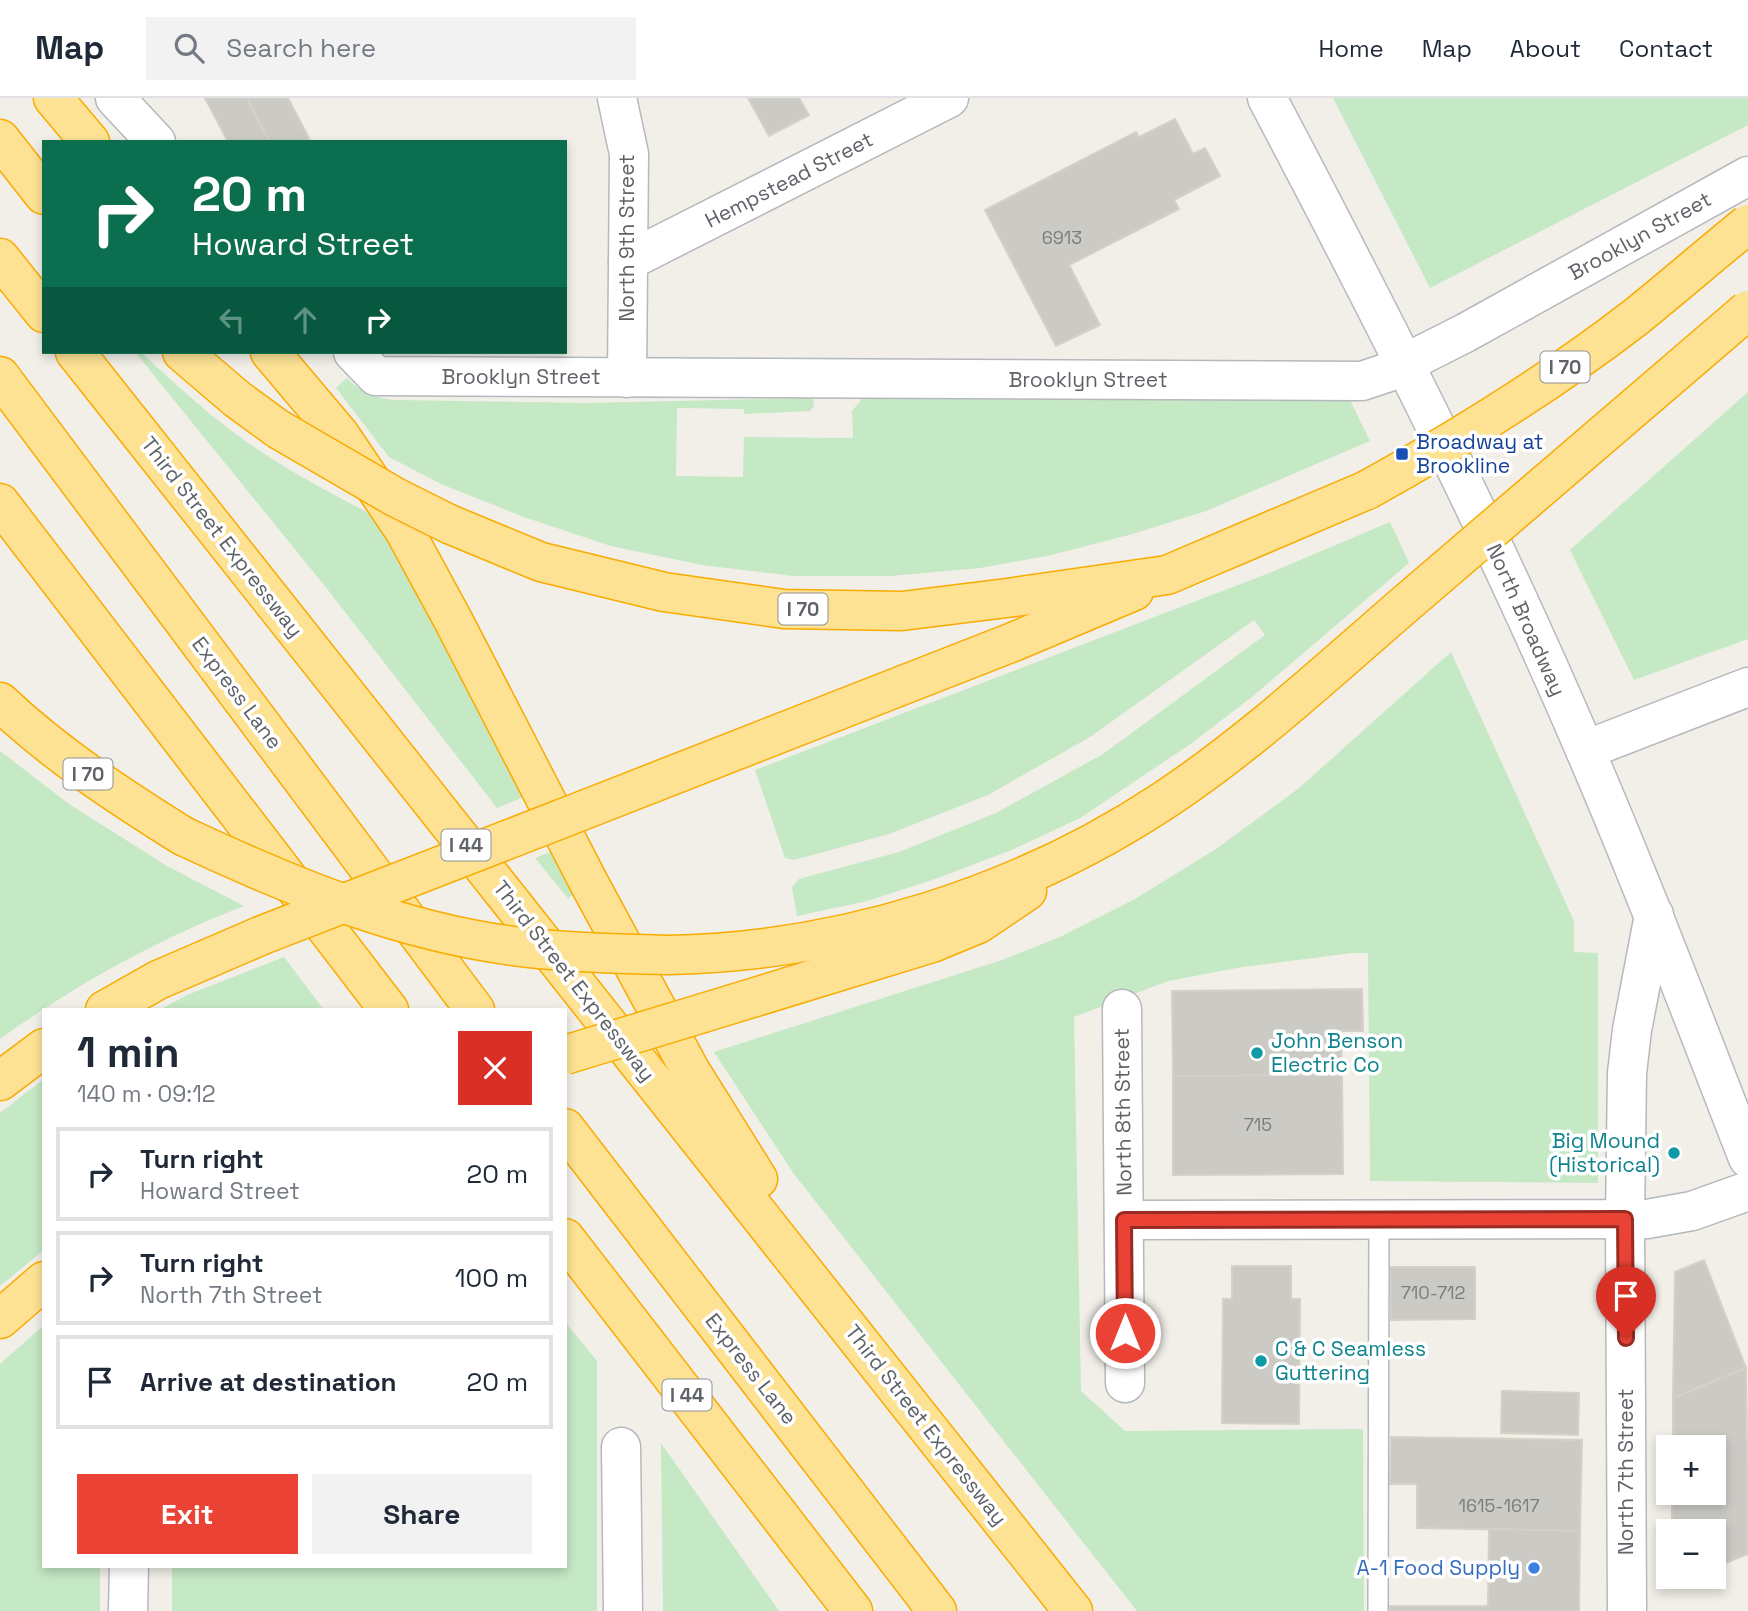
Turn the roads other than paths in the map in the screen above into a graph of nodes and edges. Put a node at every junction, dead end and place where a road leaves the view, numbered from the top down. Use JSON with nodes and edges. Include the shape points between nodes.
{"nodes":[{"id":1,"x":53,"y":98,"type":"edge"},
{"id":2,"x":115,"y":98,"type":"edge"},
{"id":3,"x":617,"y":98,"type":"edge"},
{"id":4,"x":950,"y":98,"type":"edge"},
{"id":5,"x":1267,"y":98,"type":"edge"},
{"id":6,"x":0,"y":139,"type":"edge"},
{"id":7,"x":88,"y":140,"type":"edge"},
{"id":8,"x":154,"y":140,"type":"edge"},
{"id":9,"x":1748,"y":176,"type":"edge"},
{"id":10,"x":42,"y":192,"type":"edge"},
{"id":11,"x":1748,"y":224,"type":"edge"},
{"id":12,"x":0,"y":258,"type":"edge"},
{"id":13,"x":628,"y":261,"type":"junction"},
{"id":14,"x":42,"y":310,"type":"edge"},
{"id":15,"x":1748,"y":310,"type":"edge"},
{"id":16,"x":77,"y":354,"type":"edge"},
{"id":17,"x":184,"y":354,"type":"edge"},
{"id":18,"x":272,"y":354,"type":"edge"},
{"id":19,"x":1406,"y":363,"type":"junction"},
{"id":20,"x":364,"y":364,"type":"edge"},
{"id":21,"x":0,"y":376,"type":"edge"},
{"id":22,"x":627,"y":378,"type":"junction"},
{"id":23,"x":0,"y":503,"type":"edge"},
{"id":24,"x":1167,"y":575,"type":"junction"},
{"id":25,"x":1748,"y":687,"type":"edge"},
{"id":26,"x":0,"y":702,"type":"edge"},
{"id":27,"x":1585,"y":750,"type":"junction"},
{"id":28,"x":1062,"y":858,"type":"junction"},
{"id":29,"x":1654,"y":915,"type":"junction"},
{"id":30,"x":109,"y":1008,"type":"edge"},
{"id":31,"x":387,"y":1008,"type":"edge"},
{"id":32,"x":474,"y":1008,"type":"edge"},
{"id":33,"x":1122,"y":1009,"type":"dead end"},
{"id":34,"x":42,"y":1050,"type":"edge"},
{"id":35,"x":567,"y":1054,"type":"edge"},
{"id":36,"x":0,"y":1081,"type":"edge"},
{"id":37,"x":567,"y":1131,"type":"edge"},
{"id":38,"x":1748,"y":1158,"type":"edge"},
{"id":39,"x":1748,"y":1191,"type":"edge"},
{"id":40,"x":1625,"y":1219,"type":"junction"},
{"id":41,"x":1124,"y":1220,"type":"junction"},
{"id":42,"x":1379,"y":1221,"type":"junction"},
{"id":43,"x":567,"y":1241,"type":"edge"},
{"id":44,"x":42,"y":1283,"type":"edge"},
{"id":45,"x":0,"y":1319,"type":"edge"},
{"id":46,"x":858,"y":1338,"type":"junction"},
{"id":47,"x":1125,"y":1382,"type":"dead end"},
{"id":48,"x":621,"y":1447,"type":"dead end"},
{"id":49,"x":808,"y":1553,"type":"junction"},
{"id":50,"x":129,"y":1568,"type":"edge"},
{"id":51,"x":128,"y":1611,"type":"edge"},
{"id":52,"x":623,"y":1611,"type":"edge"},
{"id":53,"x":829,"y":1611,"type":"edge"},
{"id":54,"x":853,"y":1611,"type":"edge"},
{"id":55,"x":937,"y":1611,"type":"edge"},
{"id":56,"x":1073,"y":1611,"type":"edge"},
{"id":57,"x":1378,"y":1611,"type":"edge"},
{"id":58,"x":1627,"y":1611,"type":"edge"}],
"edges":[{"from":1,"to":7,"type":"highway"},
{"from":2,"to":8,"type":"street"},
{"from":3,"to":13,"type":"street","name":"North 9th Street","via":[[629,154]]},
{"from":4,"to":13,"type":"street","name":"Hempstead Street"},
{"from":5,"to":19,"type":"street","name":"North Broadway"},
{"from":6,"to":10,"type":"highway"},
{"from":9,"to":19,"type":"street","name":"Brooklyn Street"},
{"from":11,"to":24,"type":"highway","number":"I 70","bridge":true,"via":[[1636,317],[1438,451],[1367,490]]},
{"from":12,"to":14,"type":"highway"},
{"from":13,"to":22,"type":"street","name":"North 9th Street"},
{"from":15,"to":28,"type":"highway","number":"I 70","bridge":true,"via":[[1212,767],[1147,811]]},
{"from":16,"to":46,"type":"highway","name":"Third Street Expressway","number":"I 44"},
{"from":17,"to":24,"type":"highway","number":"I 70","bridge":true,"via":[[278,429],[449,524],[541,562],[664,592],[784,609],[902,611]]},
{"from":18,"to":46,"type":"highway","via":[[340,435],[404,530],[690,1070]]},
{"from":19,"to":22,"type":"street","name":"Brooklyn Street","via":[[1362,381]]},
{"from":19,"to":27,"type":"street","name":"North Broadway"},
{"from":20,"to":22,"type":"street","name":"Brooklyn Street"},
{"from":21,"to":32,"type":"highway","name":"Express Lane"},
{"from":23,"to":31,"type":"highway"},
{"from":24,"to":30,"type":"highway","bridge":true,"via":[[1024,638],[260,936],[158,980]]},
{"from":25,"to":27,"type":"street"},
{"from":26,"to":28,"type":"highway","number":"I 70","bridge":true,"via":[[119,796],[183,836],[260,872],[398,922],[528,948],[668,955],[744,950],[862,930],[946,905]]},
{"from":27,"to":29,"type":"street","name":"North Broadway"},
{"from":28,"to":35,"type":"highway","bridge":true,"via":[[1020,897],[978,924],[932,943]]},
{"from":29,"to":38,"type":"street","name":"North Broadway"},
{"from":29,"to":40,"type":"street","name":"North 7th Street","via":[[1627,1073]]},
{"from":33,"to":41,"type":"street","name":"North 8th Street"},
{"from":34,"to":36,"type":"highway"},
{"from":37,"to":55,"type":"highway","name":"Express Lane"},
{"from":39,"to":40,"type":"street","via":[[1669,1217]]},
{"from":40,"to":42,"type":"street"},
{"from":40,"to":58,"type":"street","name":"North 7th Street"},
{"from":41,"to":42,"type":"street"},
{"from":41,"to":47,"type":"street","name":"North 8th Street"},
{"from":42,"to":57,"type":"lane"},
{"from":43,"to":49,"type":"highway","number":"I 44"},
{"from":44,"to":45,"type":"highway"},
{"from":46,"to":56,"type":"highway","name":"Third Street Expressway","number":"I 44"},
{"from":48,"to":52,"type":"street"},
{"from":49,"to":53,"type":"highway"},
{"from":49,"to":54,"type":"highway","number":"I 44"},
{"from":50,"to":51,"type":"street"}]}
